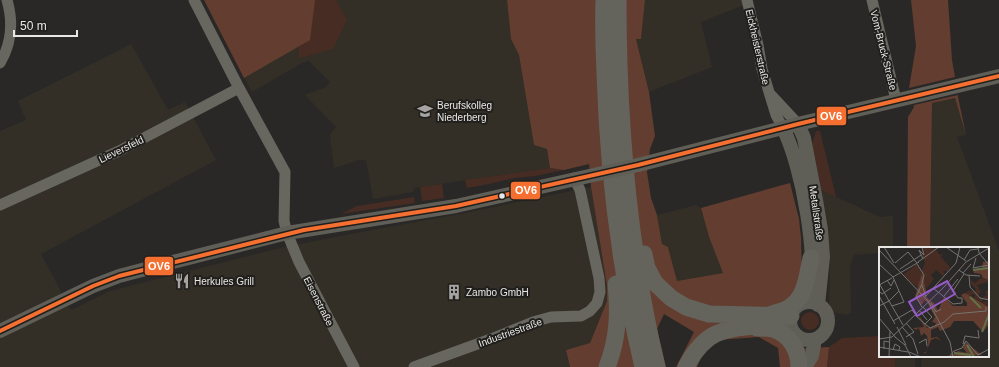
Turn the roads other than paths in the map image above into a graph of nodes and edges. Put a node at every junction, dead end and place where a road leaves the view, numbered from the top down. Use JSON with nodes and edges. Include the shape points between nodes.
{"nodes":[{"id":1,"x":7,"y":0,"type":"edge"},
{"id":2,"x":194,"y":0,"type":"edge"},
{"id":3,"x":604,"y":0,"type":"edge"},
{"id":4,"x":618,"y":0,"type":"edge"},
{"id":5,"x":747,"y":0,"type":"edge"},
{"id":6,"x":872,"y":0,"type":"edge"},
{"id":7,"x":0,"y":63,"type":"edge"},
{"id":8,"x":999,"y":76,"type":"edge"},
{"id":9,"x":239,"y":88,"type":"junction"},
{"id":10,"x":769,"y":94,"type":"junction"},
{"id":11,"x":896,"y":100,"type":"junction"},
{"id":12,"x":798,"y":124,"type":"junction"},
{"id":13,"x":783,"y":128,"type":"junction"},
{"id":14,"x":574,"y":178,"type":"junction"},
{"id":15,"x":0,"y":205,"type":"edge"},
{"id":16,"x":287,"y":233,"type":"junction"},
{"id":17,"x":632,"y":234,"type":"junction"},
{"id":18,"x":621,"y":255,"type":"junction"},
{"id":19,"x":811,"y":258,"type":"junction"},
{"id":20,"x":813,"y":304,"type":"junction"},
{"id":21,"x":764,"y":316,"type":"junction"},
{"id":22,"x":749,"y":327,"type":"junction"},
{"id":23,"x":794,"y":327,"type":"junction"},
{"id":24,"x":1,"y":328,"type":"edge"},
{"id":25,"x":815,"y":339,"type":"junction"},
{"id":26,"x":354,"y":367,"type":"edge"},
{"id":27,"x":414,"y":367,"type":"edge"},
{"id":28,"x":608,"y":367,"type":"edge"},
{"id":29,"x":643,"y":367,"type":"edge"},
{"id":30,"x":657,"y":367,"type":"edge"},
{"id":31,"x":686,"y":367,"type":"edge"},
{"id":32,"x":800,"y":367,"type":"edge"},
{"id":33,"x":805,"y":367,"type":"edge"}],
"edges":[{"from":1,"to":7,"type":"street","via":[[11,29]]},
{"from":2,"to":9,"type":"street","name":"Eisenstraße"},
{"from":3,"to":18,"type":"highway","via":[[606,117]]},
{"from":4,"to":17,"type":"highway","via":[[621,115]]},
{"from":5,"to":10,"type":"street","name":"Eickheisterstraße"},
{"from":6,"to":11,"type":"street","name":"Vom-Bruck-Straße"},
{"from":8,"to":11,"type":"main road"},
{"from":9,"to":15,"type":"street","name":"Lieversfeld","via":[[119,151]]},
{"from":9,"to":16,"type":"street","name":"Eisenstraße","via":[[284,172],[284,221]]},
{"from":10,"to":12,"type":"street","name":"Eickheisterstraße"},
{"from":10,"to":13,"type":"street","name":"Eickheisterstraße"},
{"from":11,"to":12,"type":"main road"},
{"from":12,"to":13,"type":"main road"},
{"from":12,"to":20,"type":"main road","name":"Metallstraße","via":[[804,138],[821,230],[823,257]]},
{"from":13,"to":14,"type":"main road","bridge":true,"via":[[638,165]]},
{"from":13,"to":19,"type":"main road","name":"Metallstraße","via":[[790,142],[805,202]]},
{"from":14,"to":16,"type":"main road","via":[[456,206]]},
{"from":14,"to":27,"type":"street","name":"Industriestraße","via":[[580,190],[599,278],[600,292],[597,303],[581,316],[551,317],[533,322]]},
{"from":16,"to":24,"type":"main road","via":[[119,276]]},
{"from":16,"to":26,"type":"street","name":"Eisenstraße","via":[[299,262]]},
{"from":17,"to":21,"type":"highway","via":[[642,247],[655,283],[678,303],[709,314]]},
{"from":17,"to":30,"type":"highway"},
{"from":18,"to":28,"type":"highway","via":[[615,273],[617,334]]},
{"from":18,"to":29,"type":"highway"},
{"from":19,"to":20,"type":"main road","name":"Metallstraße","via":[[810,294]]},
{"from":19,"to":21,"type":"highway","via":[[803,292],[797,300],[790,307]]},
{"from":20,"to":23,"type":"main road","via":[[797,307]]},
{"from":20,"to":25,"type":"main road","via":[[824,309],[828,316],[826,330],[822,336]]},
{"from":21,"to":23,"type":"highway"},
{"from":22,"to":23,"type":"highway"},
{"from":22,"to":31,"type":"highway","via":[[713,334],[693,353]]},
{"from":22,"to":32,"type":"highway","via":[[774,330],[787,336],[794,344]]},
{"from":23,"to":25,"type":"main road","via":[[808,340]]},
{"from":23,"to":32,"type":"main road","via":[[803,346]]},
{"from":25,"to":33,"type":"main road","via":[[812,356]]}]}
